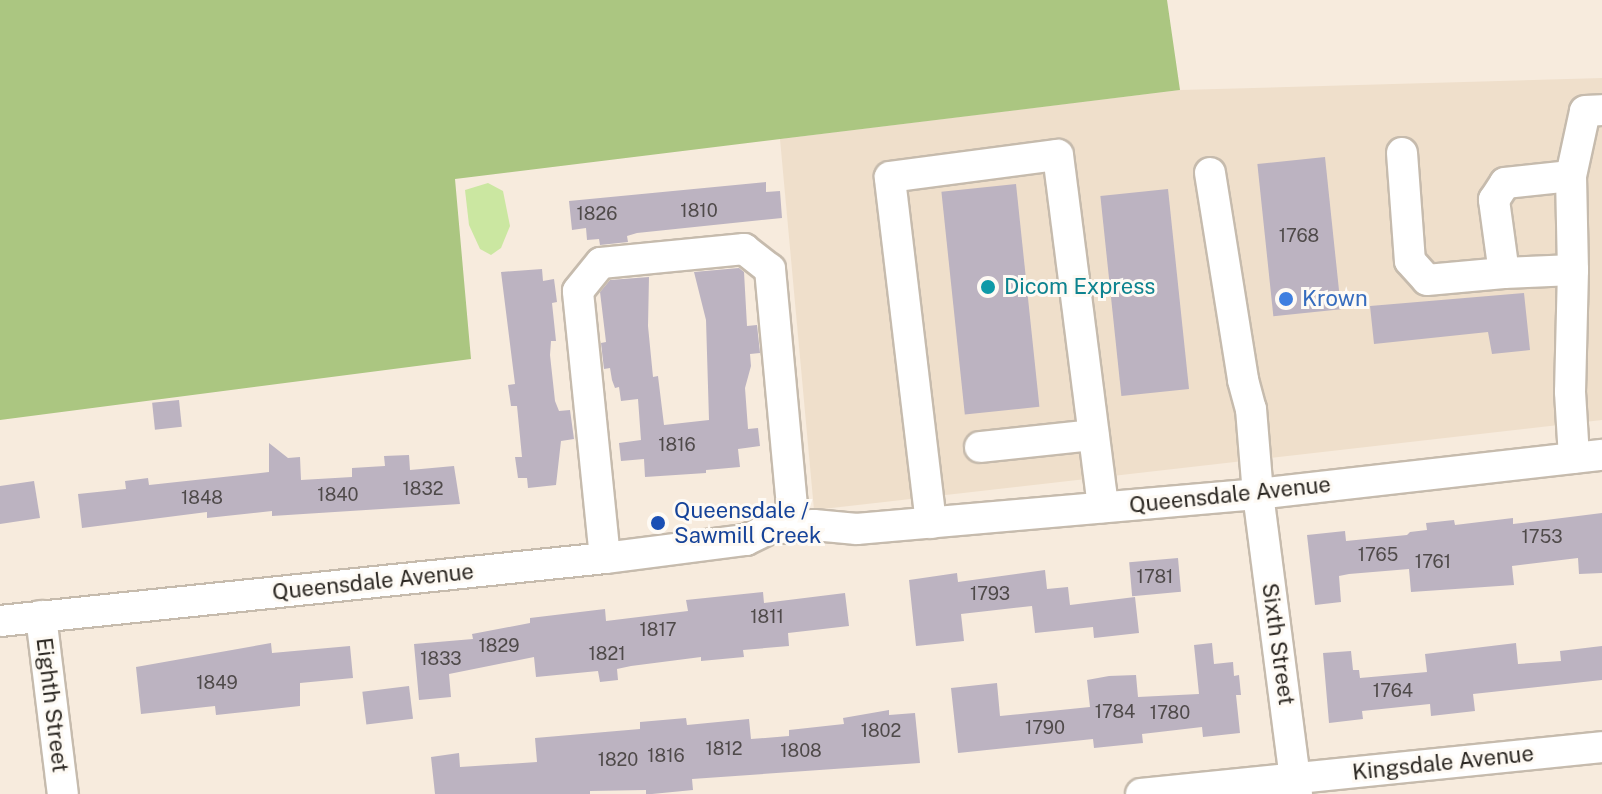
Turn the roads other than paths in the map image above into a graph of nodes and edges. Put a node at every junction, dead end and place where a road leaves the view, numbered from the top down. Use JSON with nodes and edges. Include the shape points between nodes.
{"nodes":[{"id":1,"x":1602,"y":110,"type":"edge"},
{"id":2,"x":1402,"y":153,"type":"dead end"},
{"id":3,"x":1210,"y":173,"type":"dead end"},
{"id":4,"x":1571,"y":176,"type":"junction"},
{"id":5,"x":1573,"y":270,"type":"junction"},
{"id":6,"x":1504,"y":273,"type":"junction"},
{"id":7,"x":1093,"y":435,"type":"junction"},
{"id":8,"x":980,"y":447,"type":"dead end"},
{"id":9,"x":1588,"y":456,"type":"edge"},
{"id":10,"x":1258,"y":494,"type":"junction"},
{"id":11,"x":1103,"y":507,"type":"junction"},
{"id":12,"x":931,"y":523,"type":"junction"},
{"id":13,"x":794,"y":527,"type":"junction"},
{"id":14,"x":857,"y":529,"type":"junction"},
{"id":15,"x":746,"y":540,"type":"junction"},
{"id":16,"x":605,"y":558,"type":"junction"},
{"id":17,"x":41,"y":616,"type":"junction"},
{"id":18,"x":0,"y":621,"type":"edge"},
{"id":19,"x":1602,"y":747,"type":"edge"},
{"id":20,"x":1296,"y":786,"type":"edge"},
{"id":21,"x":63,"y":794,"type":"edge"},
{"id":22,"x":1141,"y":794,"type":"edge"}],
"edges":[{"from":1,"to":4,"type":"street","via":[[1585,111]]},
{"from":2,"to":6,"type":"street","via":[[1410,261],[1427,280]]},
{"from":3,"to":10,"type":"street","name":"Sixth Street","via":[[1251,409]]},
{"from":4,"to":5,"type":"street"},
{"from":4,"to":6,"type":"street","via":[[1505,183],[1494,200]]},
{"from":5,"to":6,"type":"street"},
{"from":5,"to":9,"type":"street","via":[[1570,392]]},
{"from":7,"to":8,"type":"street"},
{"from":7,"to":11,"type":"street"},
{"from":7,"to":12,"type":"street","via":[[1058,155],[890,177]]},
{"from":9,"to":10,"type":"street","name":"Queensdale Avenue"},
{"from":10,"to":11,"type":"street","name":"Queensdale Avenue"},
{"from":10,"to":20,"type":"street","name":"Sixth Street"},
{"from":11,"to":12,"type":"street","name":"Queensdale Avenue"},
{"from":12,"to":14,"type":"street","name":"Queensdale Avenue"},
{"from":13,"to":14,"type":"street","name":"Queensdale Avenue"},
{"from":13,"to":15,"type":"street","name":"Queensdale Avenue","via":[[769,529]]},
{"from":13,"to":16,"type":"street","via":[[770,269],[744,249],[601,263],[578,291]]},
{"from":14,"to":15,"type":"street","name":"Queensdale Avenue","via":[[816,543],[771,547]]},
{"from":15,"to":16,"type":"street","name":"Queensdale Avenue"},
{"from":16,"to":17,"type":"street","name":"Queensdale Avenue"},
{"from":17,"to":18,"type":"street","name":"Queensdale Avenue"},
{"from":17,"to":21,"type":"street","name":"Eighth Street"},
{"from":19,"to":20,"type":"street","name":"Kingsdale Avenue"},
{"from":20,"to":22,"type":"street","name":"Kingsdale Avenue"}]}
